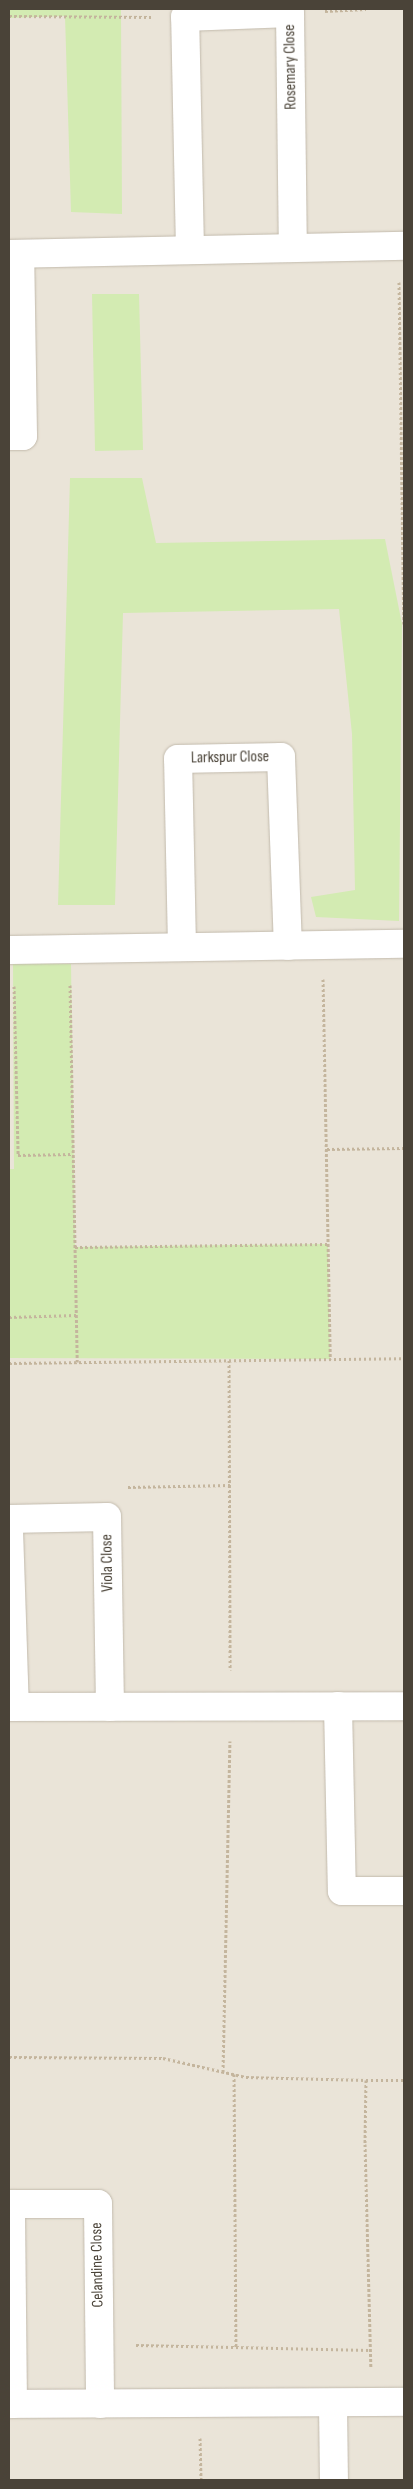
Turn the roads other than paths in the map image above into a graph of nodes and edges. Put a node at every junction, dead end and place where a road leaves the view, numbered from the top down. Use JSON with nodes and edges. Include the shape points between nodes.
{"nodes":[{"id":1,"x":404,"y":246,"type":"edge"},
{"id":2,"x":293,"y":248,"type":"junction"},
{"id":3,"x":190,"y":250,"type":"junction"},
{"id":4,"x":14,"y":254,"type":"edge"},
{"id":5,"x":9,"y":436,"type":"edge"},
{"id":6,"x":404,"y":944,"type":"edge"},
{"id":7,"x":288,"y":946,"type":"junction"},
{"id":8,"x":182,"y":947,"type":"junction"},
{"id":9,"x":9,"y":950,"type":"edge"},
{"id":10,"x":9,"y":1519,"type":"edge"},
{"id":11,"x":9,"y":1530,"type":"edge"},
{"id":12,"x":338,"y":1706,"type":"junction"},
{"id":13,"x":404,"y":1706,"type":"edge"},
{"id":14,"x":12,"y":1707,"type":"edge"},
{"id":15,"x":110,"y":1707,"type":"junction"},
{"id":16,"x":404,"y":1890,"type":"edge"},
{"id":17,"x":404,"y":2402,"type":"edge"},
{"id":18,"x":333,"y":2403,"type":"junction"},
{"id":19,"x":11,"y":2404,"type":"edge"},
{"id":20,"x":100,"y":2404,"type":"junction"},
{"id":21,"x":334,"y":2480,"type":"edge"}],
"edges":[{"from":1,"to":2,"type":"street"},
{"from":2,"to":3,"type":"street"},
{"from":2,"to":3,"type":"street","name":"Rosemary Close","via":[[290,13],[185,17]]},
{"from":3,"to":4,"type":"street"},
{"from":4,"to":5,"type":"street","via":[[23,436]]},
{"from":6,"to":7,"type":"street"},
{"from":7,"to":8,"type":"street"},
{"from":7,"to":8,"type":"street","name":"Larkspur Close","via":[[281,757],[178,759]]},
{"from":8,"to":9,"type":"street"},
{"from":10,"to":15,"type":"street","name":"Viola Close","via":[[107,1517]]},
{"from":11,"to":14,"type":"street"},
{"from":12,"to":13,"type":"street"},
{"from":12,"to":15,"type":"street"},
{"from":12,"to":16,"type":"street","via":[[342,1890]]},
{"from":14,"to":15,"type":"street"},
{"from":17,"to":18,"type":"street","name":"Celandine Close"},
{"from":18,"to":20,"type":"street","name":"Celandine Close"},
{"from":18,"to":21,"type":"street"},
{"from":19,"to":20,"type":"street","name":"Celandine Close"},
{"from":19,"to":20,"type":"street","name":"Celandine Close","via":[[11,2204],[98,2204]]}]}
